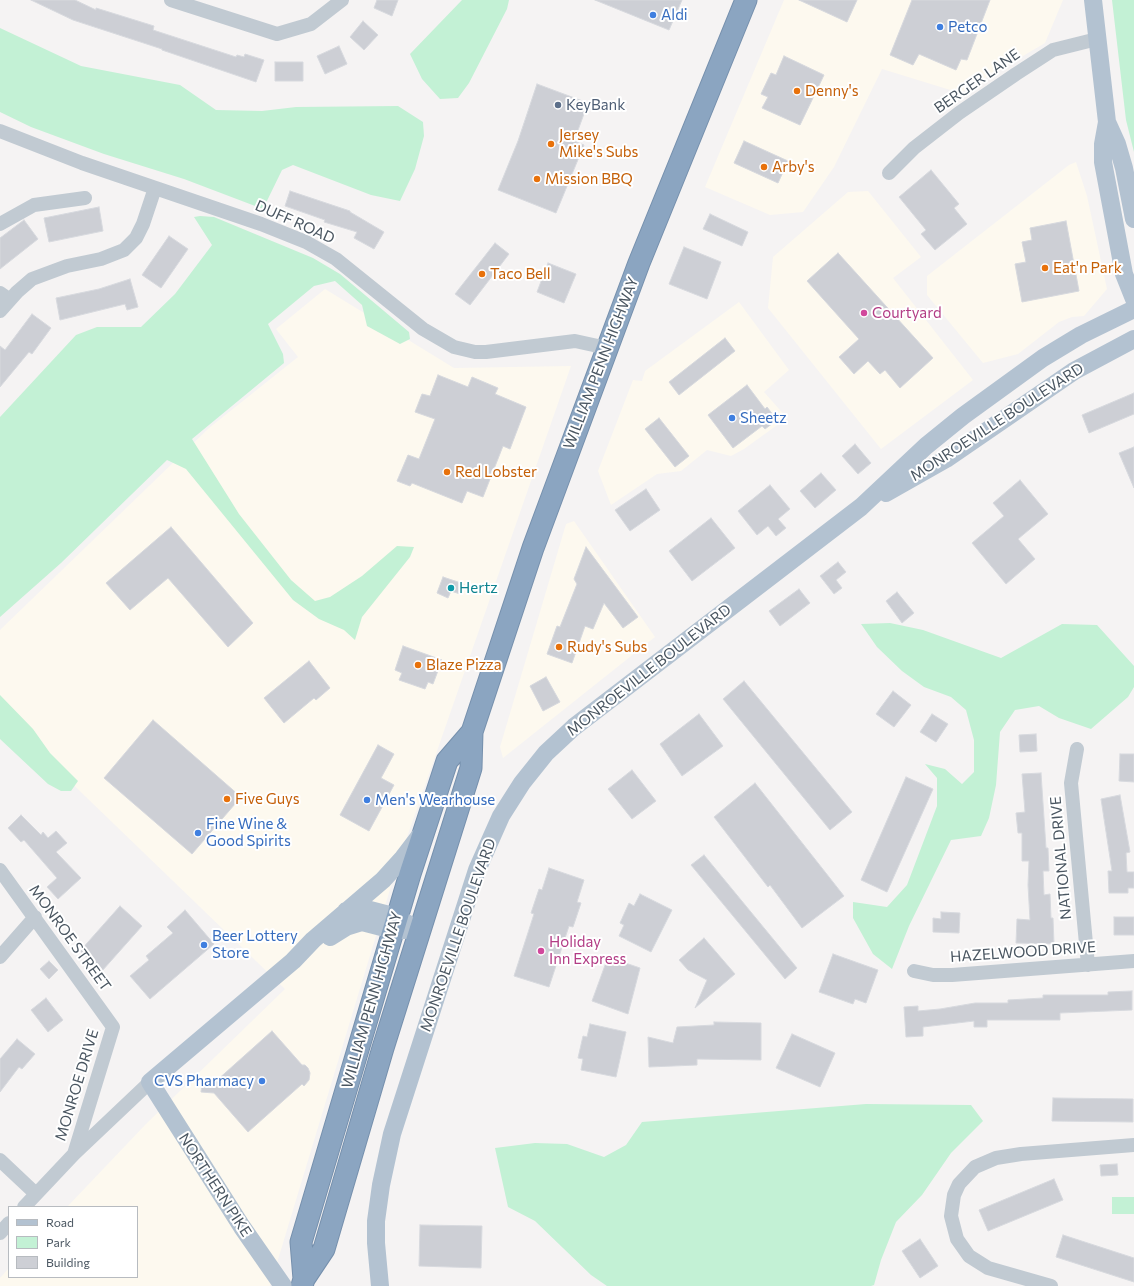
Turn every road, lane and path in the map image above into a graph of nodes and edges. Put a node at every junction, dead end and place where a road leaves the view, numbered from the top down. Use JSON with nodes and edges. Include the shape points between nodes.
{"nodes":[{"id":1,"x":171,"y":0,"type":"edge"},
{"id":2,"x":342,"y":0,"type":"edge"},
{"id":3,"x":746,"y":0,"type":"edge"},
{"id":4,"x":1093,"y":0,"type":"edge"},
{"id":5,"x":1097,"y":39,"type":"junction"},
{"id":6,"x":1107,"y":122,"type":"junction"},
{"id":7,"x":0,"y":131,"type":"edge"},
{"id":8,"x":889,"y":173,"type":"dead end"},
{"id":9,"x":156,"y":188,"type":"junction"},
{"id":10,"x":85,"y":198,"type":"dead end"},
{"id":11,"x":1134,"y":219,"type":"edge"},
{"id":12,"x":0,"y":224,"type":"edge"},
{"id":13,"x":5,"y":296,"type":"edge"},
{"id":14,"x":1134,"y":299,"type":"edge"},
{"id":15,"x":1134,"y":309,"type":"edge"},
{"id":16,"x":0,"y":311,"type":"edge"},
{"id":17,"x":1134,"y":339,"type":"edge"},
{"id":18,"x":606,"y":348,"type":"junction"},
{"id":19,"x":861,"y":506,"type":"junction"},
{"id":20,"x":472,"y":732,"type":"junction"},
{"id":21,"x":1077,"y":749,"type":"dead end"},
{"id":22,"x":424,"y":831,"type":"junction"},
{"id":23,"x":0,"y":870,"type":"edge"},
{"id":24,"x":346,"y":911,"type":"junction"},
{"id":25,"x":35,"y":917,"type":"junction"},
{"id":26,"x":395,"y":924,"type":"junction"},
{"id":27,"x":420,"y":930,"type":"junction"},
{"id":28,"x":0,"y":957,"type":"edge"},
{"id":29,"x":293,"y":961,"type":"junction"},
{"id":30,"x":1134,"y":961,"type":"edge"},
{"id":31,"x":1088,"y":965,"type":"junction"},
{"id":32,"x":914,"y":971,"type":"dead end"},
{"id":33,"x":113,"y":1027,"type":"joint"},
{"id":34,"x":150,"y":1082,"type":"junction"},
{"id":35,"x":1134,"y":1145,"type":"edge"},
{"id":36,"x":74,"y":1154,"type":"junction"},
{"id":37,"x":0,"y":1160,"type":"edge"},
{"id":38,"x":36,"y":1194,"type":"junction"},
{"id":39,"x":25,"y":1206,"type":"edge"},
{"id":40,"x":8,"y":1224,"type":"edge"},
{"id":41,"x":0,"y":1233,"type":"edge"},
{"id":42,"x":279,"y":1281,"type":"edge"},
{"id":43,"x":303,"y":1283,"type":"edge"},
{"id":44,"x":380,"y":1286,"type":"edge"},
{"id":45,"x":1051,"y":1286,"type":"edge"}],
"edges":[{"from":1,"to":2,"type":"street","via":[[277,34],[311,24]]},
{"from":3,"to":18,"type":"highway","name":"WILLIAM PENN HIGHWAY"},
{"from":4,"to":5,"type":"main road"},
{"from":5,"to":6,"type":"main road"},
{"from":5,"to":8,"type":"street","name":"BERGER LANE","via":[[1053,50],[959,113],[914,148]]},
{"from":6,"to":11,"type":"main road","via":[[1124,168]]},
{"from":6,"to":14,"type":"main road","via":[[1103,162],[1124,274]]},
{"from":7,"to":9,"type":"street","name":"DUFF ROAD"},
{"from":9,"to":13,"type":"street","via":[[136,238],[124,250],[101,259],[46,272]]},
{"from":9,"to":18,"type":"street","name":"DUFF ROAD","via":[[261,224],[321,250],[351,270],[423,329],[454,347],[486,352],[575,341]]},
{"from":10,"to":12,"type":"street","via":[[34,205]]},
{"from":13,"to":16,"type":"street"},
{"from":15,"to":19,"type":"main road","name":"MONROEVILLE BOULEVARD","via":[[1081,335],[1006,383],[926,446]]},
{"from":17,"to":19,"type":"main road","name":"MONROEVILLE BOULEVARD","via":[[1074,371],[946,459]]},
{"from":18,"to":20,"type":"highway","name":"WILLIAM PENN HIGHWAY","via":[[544,517]]},
{"from":19,"to":44,"type":"main road","name":"MONROEVILLE BOULEVARD","via":[[574,727],[534,768],[501,816],[477,870],[392,1134],[376,1221]]},
{"from":20,"to":22,"type":"highway","name":"WILLIAM PENN HIGHWAY","via":[[447,761]]},
{"from":20,"to":27,"type":"highway","name":"WILLIAM PENN HIGHWAY","via":[[471,768]]},
{"from":21,"to":31,"type":"street","name":"NATIONAL DRIVE","via":[[1071,782]]},
{"from":22,"to":24,"type":"main road","via":[[393,869]]},
{"from":22,"to":26,"type":"highway","name":"WILLIAM PENN HIGHWAY"},
{"from":23,"to":25,"type":"street","name":"MONROE STREET"},
{"from":24,"to":26,"type":"main road","via":[[362,909]]},
{"from":24,"to":29,"type":"main road"},
{"from":25,"to":28,"type":"street"},
{"from":25,"to":33,"type":"street","name":"MONROE STREET"},
{"from":26,"to":27,"type":"main road"},
{"from":26,"to":29,"type":"main road","via":[[351,924]]},
{"from":26,"to":43,"type":"highway","name":"WILLIAM PENN HIGHWAY","via":[[301,1242]]},
{"from":27,"to":43,"type":"highway","name":"WILLIAM PENN HIGHWAY","via":[[324,1249]]},
{"from":29,"to":34,"type":"main road"},
{"from":30,"to":31,"type":"street","name":"HAZELWOOD DRIVE"},
{"from":31,"to":32,"type":"street","name":"HAZELWOOD DRIVE","via":[[952,975]]},
{"from":33,"to":36,"type":"street","name":"MONROE DRIVE"},
{"from":34,"to":36,"type":"street"},
{"from":34,"to":42,"type":"main road","name":"NORTHERN PIKE"},
{"from":35,"to":45,"type":"street","via":[[996,1158],[975,1167],[959,1184],[954,1195],[951,1216],[957,1239],[969,1256],[988,1268]]},
{"from":36,"to":38,"type":"street"},
{"from":37,"to":38,"type":"street"},
{"from":38,"to":39,"type":"street"},
{"from":40,"to":41,"type":"street"}]}
